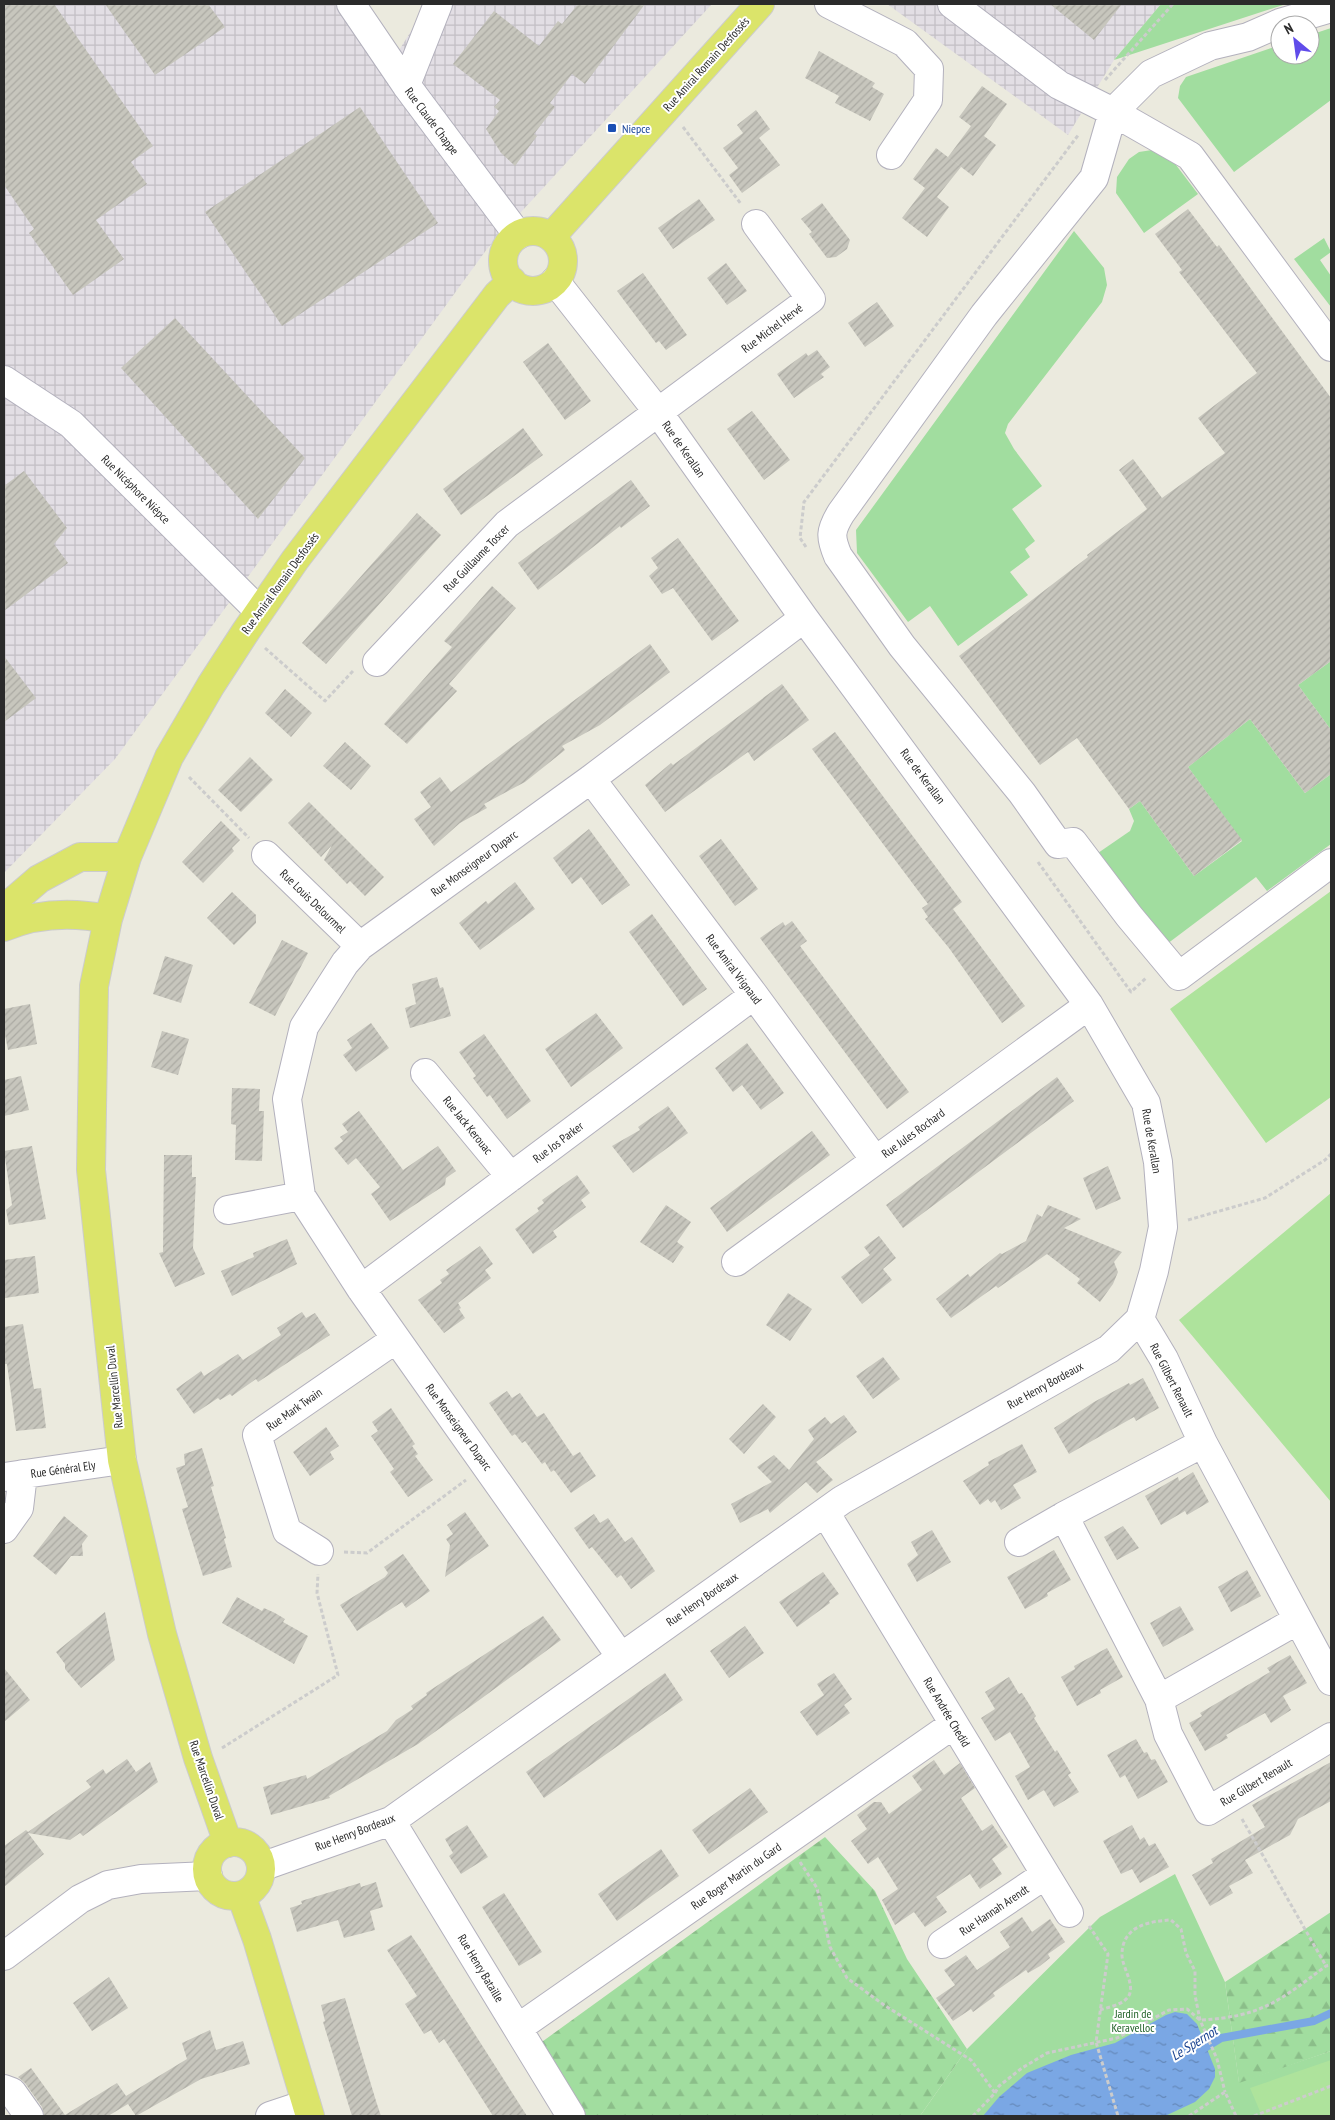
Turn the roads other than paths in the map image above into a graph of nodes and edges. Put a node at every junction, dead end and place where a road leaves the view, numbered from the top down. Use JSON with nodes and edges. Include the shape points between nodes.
{"nodes":[{"id":1,"x":351,"y":4,"type":"edge"},
{"id":2,"x":438,"y":4,"type":"edge"},
{"id":3,"x":760,"y":4,"type":"edge"},
{"id":4,"x":829,"y":4,"type":"edge"},
{"id":5,"x":952,"y":4,"type":"edge"},
{"id":6,"x":1331,"y":8,"type":"edge"},
{"id":7,"x":406,"y":85,"type":"junction"},
{"id":8,"x":1100,"y":106,"type":"junction"},
{"id":9,"x":891,"y":155,"type":"dead end"},
{"id":10,"x":756,"y":224,"type":"road end"},
{"id":11,"x":518,"y":235,"type":"junction"},
{"id":12,"x":551,"y":237,"type":"junction"},
{"id":13,"x":512,"y":281,"type":"junction"},
{"id":14,"x":555,"y":281,"type":"junction"},
{"id":15,"x":1331,"y":347,"type":"edge"},
{"id":16,"x":4,"y":380,"type":"edge"},
{"id":17,"x":658,"y":412,"type":"junction"},
{"id":18,"x":804,"y":618,"type":"junction"},
{"id":19,"x":252,"y":621,"type":"junction"},
{"id":20,"x":377,"y":662,"type":"road end"},
{"id":21,"x":591,"y":779,"type":"junction"},
{"id":22,"x":266,"y":855,"type":"road end"},
{"id":23,"x":127,"y":857,"type":"junction"},
{"id":24,"x":1331,"y":863,"type":"edge"},
{"id":25,"x":4,"y":909,"type":"edge"},
{"id":26,"x":108,"y":919,"type":"junction"},
{"id":27,"x":4,"y":926,"type":"edge"},
{"id":28,"x":360,"y":946,"type":"junction"},
{"id":29,"x":754,"y":995,"type":"junction"},
{"id":30,"x":1089,"y":1004,"type":"junction"},
{"id":31,"x":425,"y":1073,"type":"dead end"},
{"id":32,"x":875,"y":1160,"type":"junction"},
{"id":33,"x":511,"y":1177,"type":"junction"},
{"id":34,"x":301,"y":1196,"type":"junction"},
{"id":35,"x":228,"y":1210,"type":"dead end"},
{"id":36,"x":736,"y":1262,"type":"dead end"},
{"id":37,"x":361,"y":1289,"type":"junction"},
{"id":38,"x":1140,"y":1319,"type":"junction"},
{"id":39,"x":396,"y":1339,"type":"junction"},
{"id":40,"x":1203,"y":1443,"type":"junction"},
{"id":41,"x":122,"y":1460,"type":"junction"},
{"id":42,"x":14,"y":1476,"type":"edge"},
{"id":43,"x":825,"y":1512,"type":"junction"},
{"id":44,"x":1064,"y":1516,"type":"junction"},
{"id":45,"x":4,"y":1528,"type":"edge"},
{"id":46,"x":1019,"y":1542,"type":"dead end"},
{"id":47,"x":319,"y":1551,"type":"road end"},
{"id":48,"x":1298,"y":1620,"type":"junction"},
{"id":49,"x":621,"y":1657,"type":"junction"},
{"id":50,"x":1331,"y":1681,"type":"edge"},
{"id":51,"x":1159,"y":1700,"type":"junction"},
{"id":52,"x":954,"y":1724,"type":"junction"},
{"id":53,"x":1331,"y":1737,"type":"edge"},
{"id":54,"x":391,"y":1821,"type":"junction"},
{"id":55,"x":228,"y":1843,"type":"junction"},
{"id":56,"x":260,"y":1867,"type":"junction"},
{"id":57,"x":1046,"y":1875,"type":"junction"},
{"id":58,"x":208,"y":1876,"type":"junction"},
{"id":59,"x":241,"y":1895,"type":"junction"},
{"id":60,"x":1068,"y":1913,"type":"road end"},
{"id":61,"x":942,"y":1944,"type":"dead end"},
{"id":62,"x":4,"y":1956,"type":"edge"},
{"id":63,"x":518,"y":2028,"type":"junction"},
{"id":64,"x":4,"y":2089,"type":"edge"},
{"id":65,"x":308,"y":2110,"type":"edge"},
{"id":66,"x":29,"y":2116,"type":"edge"},
{"id":67,"x":270,"y":2116,"type":"edge"},
{"id":68,"x":571,"y":2116,"type":"edge"}],
"edges":[{"from":1,"to":7,"type":"street","name":"Rue Claude Chappe"},
{"from":2,"to":7,"type":"street"},
{"from":3,"to":12,"type":"main road","name":"Rue Amiral Romain Desfossés"},
{"from":4,"to":9,"type":"street","via":[[905,43],[929,69],[928,100]]},
{"from":5,"to":8,"type":"street","via":[[1059,86]]},
{"from":6,"to":8,"type":"street","via":[[1280,23],[1248,37],[1210,46],[1152,74]]},
{"from":7,"to":11,"type":"street","name":"Rue Claude Chappe"},
{"from":8,"to":15,"type":"street","via":[[1190,156]]},
{"from":8,"to":24,"type":"street","via":[[1094,178],[984,315],[842,513],[834,525],[831,540],[838,556],[902,646],[1022,793],[1058,844],[1072,842],[1179,976]]},
{"from":10,"to":17,"type":"street","name":"Rue Michel Hervé","via":[[811,299]]},
{"from":11,"to":12,"type":"main road","via":[[534,231]]},
{"from":11,"to":13,"type":"main road","via":[[511,241],[504,257],[504,266]]},
{"from":12,"to":14,"type":"main road","via":[[563,258]]},
{"from":13,"to":14,"type":"main road","via":[[534,290]]},
{"from":13,"to":19,"type":"main road","name":"Rue Amiral Romain Desfossés","via":[[482,314]]},
{"from":14,"to":17,"type":"street","name":"Rue de Kerallan"},
{"from":16,"to":19,"type":"street","name":"Rue Nicéphore Niépce","via":[[71,424]]},
{"from":17,"to":18,"type":"street","name":"Rue de Kerallan"},
{"from":17,"to":20,"type":"street","name":"Rue Guillaume Toscer","via":[[507,524]]},
{"from":18,"to":21,"type":"street","name":"Rue Monseigneur Duparc"},
{"from":18,"to":30,"type":"street","name":"Rue de Kerallan"},
{"from":19,"to":23,"type":"main road","name":"Rue Amiral Romain Desfossés","via":[[169,757]]},
{"from":21,"to":28,"type":"street","name":"Rue Monseigneur Duparc"},
{"from":21,"to":29,"type":"street","name":"Rue Amiral Vrignaud"},
{"from":22,"to":28,"type":"street","name":"Rue Louis Delourmel"},
{"from":23,"to":25,"type":"main road","via":[[80,857],[39,879]]},
{"from":23,"to":26,"type":"main road","name":"Rue Amiral Romain Desfossés"},
{"from":26,"to":27,"type":"main road","via":[[66,913]]},
{"from":26,"to":41,"type":"main road","name":"Rue Marcellin Duval","via":[[94,986],[91,1170]]},
{"from":28,"to":34,"type":"street","name":"Rue Monseigneur Duparc","via":[[345,963],[304,1028],[286,1099]]},
{"from":29,"to":32,"type":"street","name":"Rue Amiral Vrignaud"},
{"from":29,"to":33,"type":"street","name":"Rue Jos Parker"},
{"from":30,"to":32,"type":"street","name":"Rue Jules Rochard"},
{"from":30,"to":38,"type":"street","name":"Rue de Kerallan","via":[[1146,1103],[1158,1162],[1163,1227]]},
{"from":31,"to":33,"type":"street","name":"Rue Jack Kerouac"},
{"from":32,"to":36,"type":"street","name":"Rue Jules Rochard"},
{"from":33,"to":37,"type":"street","name":"Rue Jos Parker"},
{"from":34,"to":35,"type":"street"},
{"from":34,"to":37,"type":"street","name":"Rue Monseigneur Duparc"},
{"from":37,"to":39,"type":"street","name":"Rue Monseigneur Duparc"},
{"from":38,"to":40,"type":"street","name":"Rue Gilbert Renault","via":[[1164,1359]]},
{"from":38,"to":43,"type":"street","name":"Rue Henry Bordeaux","via":[[1109,1348]]},
{"from":39,"to":47,"type":"street","name":"Rue Mark Twain","via":[[256,1435],[287,1531]]},
{"from":39,"to":49,"type":"street","name":"Rue Monseigneur Duparc"},
{"from":40,"to":44,"type":"street"},
{"from":40,"to":48,"type":"street","name":"Rue Gilbert Renault"},
{"from":41,"to":42,"type":"street","name":"Rue Général Ely"},
{"from":41,"to":55,"type":"main road","name":"Rue Marcellin Duval","via":[[162,1634],[198,1758]]},
{"from":42,"to":45,"type":"street","via":[[19,1508]]},
{"from":43,"to":49,"type":"street","name":"Rue Henry Bordeaux"},
{"from":43,"to":52,"type":"street","name":"Rue Andrée Chedid"},
{"from":44,"to":46,"type":"street"},
{"from":44,"to":51,"type":"street","name":"Rue Gilbert Renault"},
{"from":48,"to":50,"type":"street","name":"Rue Gilbert Renault"},
{"from":48,"to":51,"type":"street"},
{"from":49,"to":54,"type":"street","name":"Rue Henry Bordeaux"},
{"from":51,"to":53,"type":"street","name":"Rue Gilbert Renault","via":[[1168,1734],[1208,1811]]},
{"from":52,"to":57,"type":"street","name":"Rue Andrée Chedid"},
{"from":52,"to":63,"type":"street","name":"Rue Roger Martin du Gard"},
{"from":54,"to":56,"type":"street","name":"Rue Henry Bordeaux"},
{"from":54,"to":63,"type":"street","name":"Rue Henry Bataille"},
{"from":55,"to":56,"type":"main road","via":[[237,1842],[253,1850]]},
{"from":55,"to":58,"type":"main road","via":[[213,1851],[207,1867]]},
{"from":56,"to":59,"type":"main road","via":[[256,1884]]},
{"from":57,"to":60,"type":"street","name":"Rue Andrée Chedid"},
{"from":57,"to":61,"type":"street","name":"Rue Hannah Arendt"},
{"from":58,"to":59,"type":"main road","via":[[211,1884],[224,1894]]},
{"from":58,"to":62,"type":"street","via":[[141,1879],[108,1885],[80,1899]]},
{"from":59,"to":65,"type":"main road"},
{"from":63,"to":68,"type":"street","name":"Rue Henry Bataille"},
{"from":64,"to":66,"type":"street","via":[[12,2092]]},
{"from":65,"to":67,"type":"street"}]}
